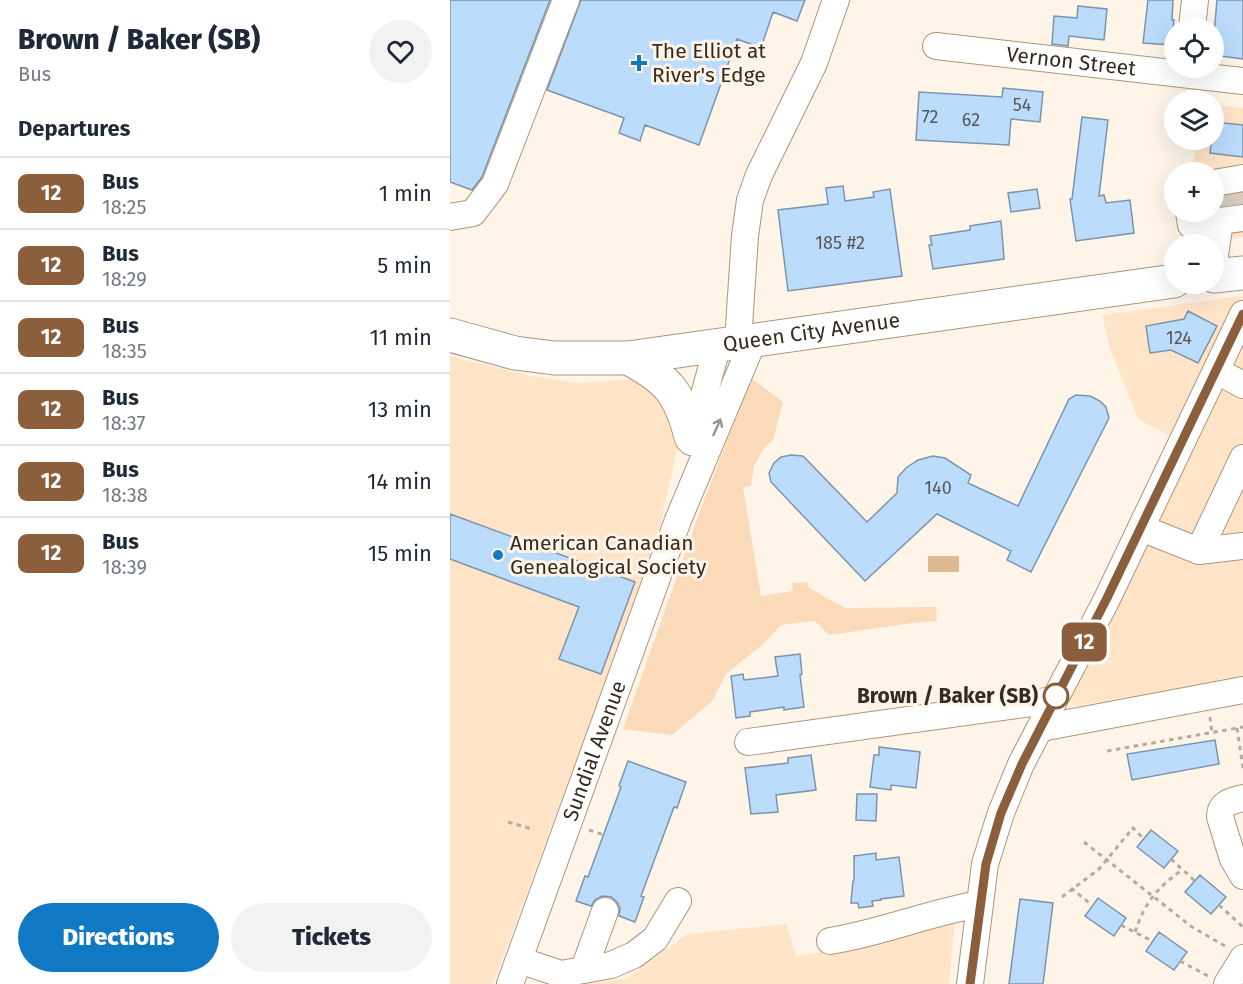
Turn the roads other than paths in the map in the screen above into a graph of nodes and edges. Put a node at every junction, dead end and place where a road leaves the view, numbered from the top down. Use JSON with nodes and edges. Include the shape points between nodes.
{"nodes":[{"id":1,"x":566,"y":0,"type":"edge"},
{"id":2,"x":836,"y":0,"type":"edge"},
{"id":3,"x":1195,"y":0,"type":"edge"},
{"id":4,"x":1193,"y":18,"type":"edge"},
{"id":5,"x":936,"y":46,"type":"dead end"},
{"id":6,"x":1164,"y":69,"type":"edge"},
{"id":7,"x":1224,"y":78,"type":"edge"},
{"id":8,"x":1243,"y":81,"type":"edge"},
{"id":9,"x":450,"y":217,"type":"edge"},
{"id":10,"x":1243,"y":273,"type":"edge"},
{"id":11,"x":1224,"y":275,"type":"edge"},
{"id":12,"x":1164,"y":283,"type":"edge"},
{"id":13,"x":1243,"y":314,"type":"edge"},
{"id":14,"x":450,"y":335,"type":"edge"},
{"id":15,"x":737,"y":341,"type":"junction"},
{"id":16,"x":628,"y":358,"type":"junction"},
{"id":17,"x":1217,"y":371,"type":"junction"},
{"id":18,"x":1243,"y":384,"type":"edge"},
{"id":19,"x":691,"y":437,"type":"junction"},
{"id":20,"x":1243,"y":458,"type":"edge"},
{"id":21,"x":678,"y":520,"type":"junction"},
{"id":22,"x":1141,"y":528,"type":"junction"},
{"id":23,"x":1243,"y":546,"type":"edge"},
{"id":24,"x":1199,"y":551,"type":"junction"},
{"id":25,"x":1243,"y":690,"type":"edge"},
{"id":26,"x":1054,"y":700,"type":"junction"},
{"id":27,"x":1041,"y":728,"type":"junction"},
{"id":28,"x":748,"y":742,"type":"dead end"},
{"id":29,"x":1243,"y":798,"type":"edge"},
{"id":30,"x":1243,"y":876,"type":"edge"},
{"id":31,"x":678,"y":901,"type":"dead end"},
{"id":32,"x":979,"y":904,"type":"junction"},
{"id":33,"x":605,"y":911,"type":"dead end"},
{"id":34,"x":830,"y":941,"type":"dead end"},
{"id":35,"x":1236,"y":953,"type":"edge"},
{"id":36,"x":519,"y":960,"type":"junction"},
{"id":37,"x":584,"y":969,"type":"junction"},
{"id":38,"x":1221,"y":982,"type":"edge"},
{"id":39,"x":510,"y":984,"type":"edge"},
{"id":40,"x":970,"y":984,"type":"edge"}],
"edges":[{"from":1,"to":9,"type":"street","via":[[495,184],[473,213]]},
{"from":2,"to":15,"type":"street","via":[[814,63],[750,200]]},
{"from":3,"to":4,"type":"street"},
{"from":5,"to":6,"type":"street","name":"Vernon Street"},
{"from":7,"to":8,"type":"street","name":"Vernon Street"},
{"from":10,"to":11,"type":"main road"},
{"from":12,"to":15,"type":"main road","name":"Queen City Avenue"},
{"from":13,"to":17,"type":"street"},
{"from":14,"to":16,"type":"main road","name":"Queen City Avenue","via":[[515,353],[554,358]]},
{"from":15,"to":16,"type":"main road","name":"Queen City Avenue"},
{"from":15,"to":19,"type":"street","name":"Sundial Avenue"},
{"from":21,"to":15,"type":"street","name":"Sundial Avenue","one_way":true},
{"from":16,"to":19,"type":"main road","via":[[651,370],[677,396]]},
{"from":17,"to":18,"type":"street"},
{"from":17,"to":22,"type":"street"},
{"from":19,"to":21,"type":"street","name":"Sundial Avenue"},
{"from":20,"to":24,"type":"street"},
{"from":21,"to":36,"type":"street","name":"Sundial Avenue"},
{"from":22,"to":24,"type":"street"},
{"from":22,"to":26,"type":"street"},
{"from":23,"to":24,"type":"street"},
{"from":25,"to":27,"type":"street"},
{"from":26,"to":27,"type":"street"},
{"from":26,"to":28,"type":"street"},
{"from":27,"to":32,"type":"street","via":[[1001,813]]},
{"from":29,"to":30,"type":"street","via":[[1224,804],[1220,817],[1233,859]]},
{"from":31,"to":37,"type":"street","via":[[655,939],[634,955]]},
{"from":32,"to":34,"type":"street"},
{"from":32,"to":40,"type":"street"},
{"from":33,"to":37,"type":"street"},
{"from":35,"to":38,"type":"street"},
{"from":36,"to":37,"type":"street","via":[[561,974]]},
{"from":36,"to":39,"type":"street","name":"Sundial Avenue"}]}
